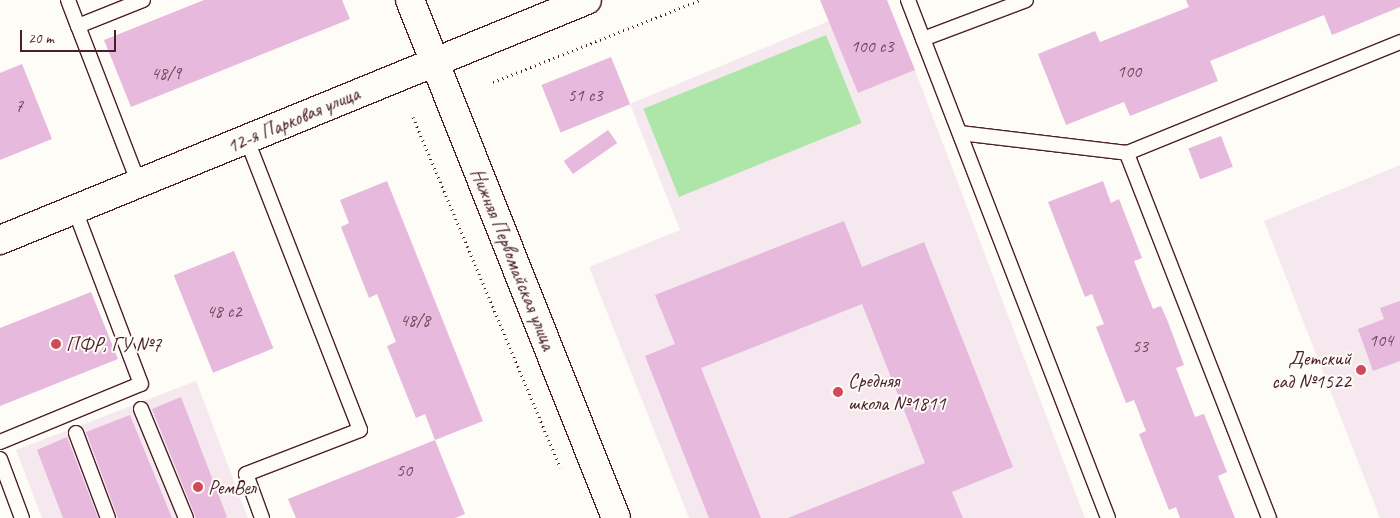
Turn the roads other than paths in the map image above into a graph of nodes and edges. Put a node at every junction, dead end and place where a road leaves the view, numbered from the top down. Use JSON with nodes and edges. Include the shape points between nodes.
{"nodes":[{"id":1,"x":68,"y":0,"type":"edge"},
{"id":2,"x":143,"y":0,"type":"edge"},
{"id":3,"x":410,"y":0,"type":"edge"},
{"id":4,"x":587,"y":0,"type":"edge"},
{"id":5,"x":908,"y":0,"type":"edge"},
{"id":6,"x":1026,"y":0,"type":"edge"},
{"id":7,"x":998,"y":5,"type":"edge"},
{"id":8,"x":78,"y":26,"type":"junction"},
{"id":9,"x":923,"y":39,"type":"junction"},
{"id":10,"x":1400,"y":42,"type":"edge"},
{"id":11,"x":434,"y":60,"type":"junction"},
{"id":12,"x":960,"y":133,"type":"junction"},
{"id":13,"x":247,"y":140,"type":"junction"},
{"id":14,"x":1128,"y":154,"type":"junction"},
{"id":15,"x":139,"y":184,"type":"junction"},
{"id":16,"x":75,"y":210,"type":"junction"},
{"id":17,"x":0,"y":240,"type":"edge"},
{"id":18,"x":141,"y":409,"type":"dead end"},
{"id":19,"x":76,"y":433,"type":"dead end"},
{"id":20,"x":0,"y":442,"type":"edge"},
{"id":21,"x":0,"y":458,"type":"edge"},
{"id":22,"x":22,"y":518,"type":"edge"},
{"id":23,"x":108,"y":518,"type":"edge"},
{"id":24,"x":186,"y":518,"type":"edge"},
{"id":25,"x":262,"y":518,"type":"edge"},
{"id":26,"x":616,"y":518,"type":"edge"},
{"id":27,"x":1108,"y":518,"type":"edge"},
{"id":28,"x":1269,"y":518,"type":"edge"}],
"edges":[{"from":1,"to":8,"type":"lane"},
{"from":2,"to":8,"type":"lane"},
{"from":3,"to":11,"type":"street","name":"Нижняя Первомайская улица"},
{"from":4,"to":11,"type":"street","name":"12-я Парковая улица"},
{"from":5,"to":9,"type":"lane"},
{"from":6,"to":7,"type":"lane"},
{"from":7,"to":9,"type":"lane"},
{"from":8,"to":15,"type":"lane"},
{"from":9,"to":12,"type":"lane"},
{"from":10,"to":14,"type":"lane"},
{"from":11,"to":13,"type":"street","name":"12-я Парковая улица"},
{"from":11,"to":26,"type":"street","name":"Нижняя Первомайская улица"},
{"from":12,"to":14,"type":"lane"},
{"from":12,"to":27,"type":"lane"},
{"from":13,"to":15,"type":"street","name":"12-я Парковая улица"},
{"from":13,"to":25,"type":"lane","via":[[360,430],[246,474]]},
{"from":14,"to":28,"type":"lane"},
{"from":15,"to":16,"type":"street","name":"12-я Парковая улица"},
{"from":16,"to":17,"type":"street","name":"12-я Парковая улица"},
{"from":16,"to":20,"type":"lane","via":[[141,384]]},
{"from":18,"to":24,"type":"lane"},
{"from":19,"to":23,"type":"lane"},
{"from":21,"to":22,"type":"lane"}]}
